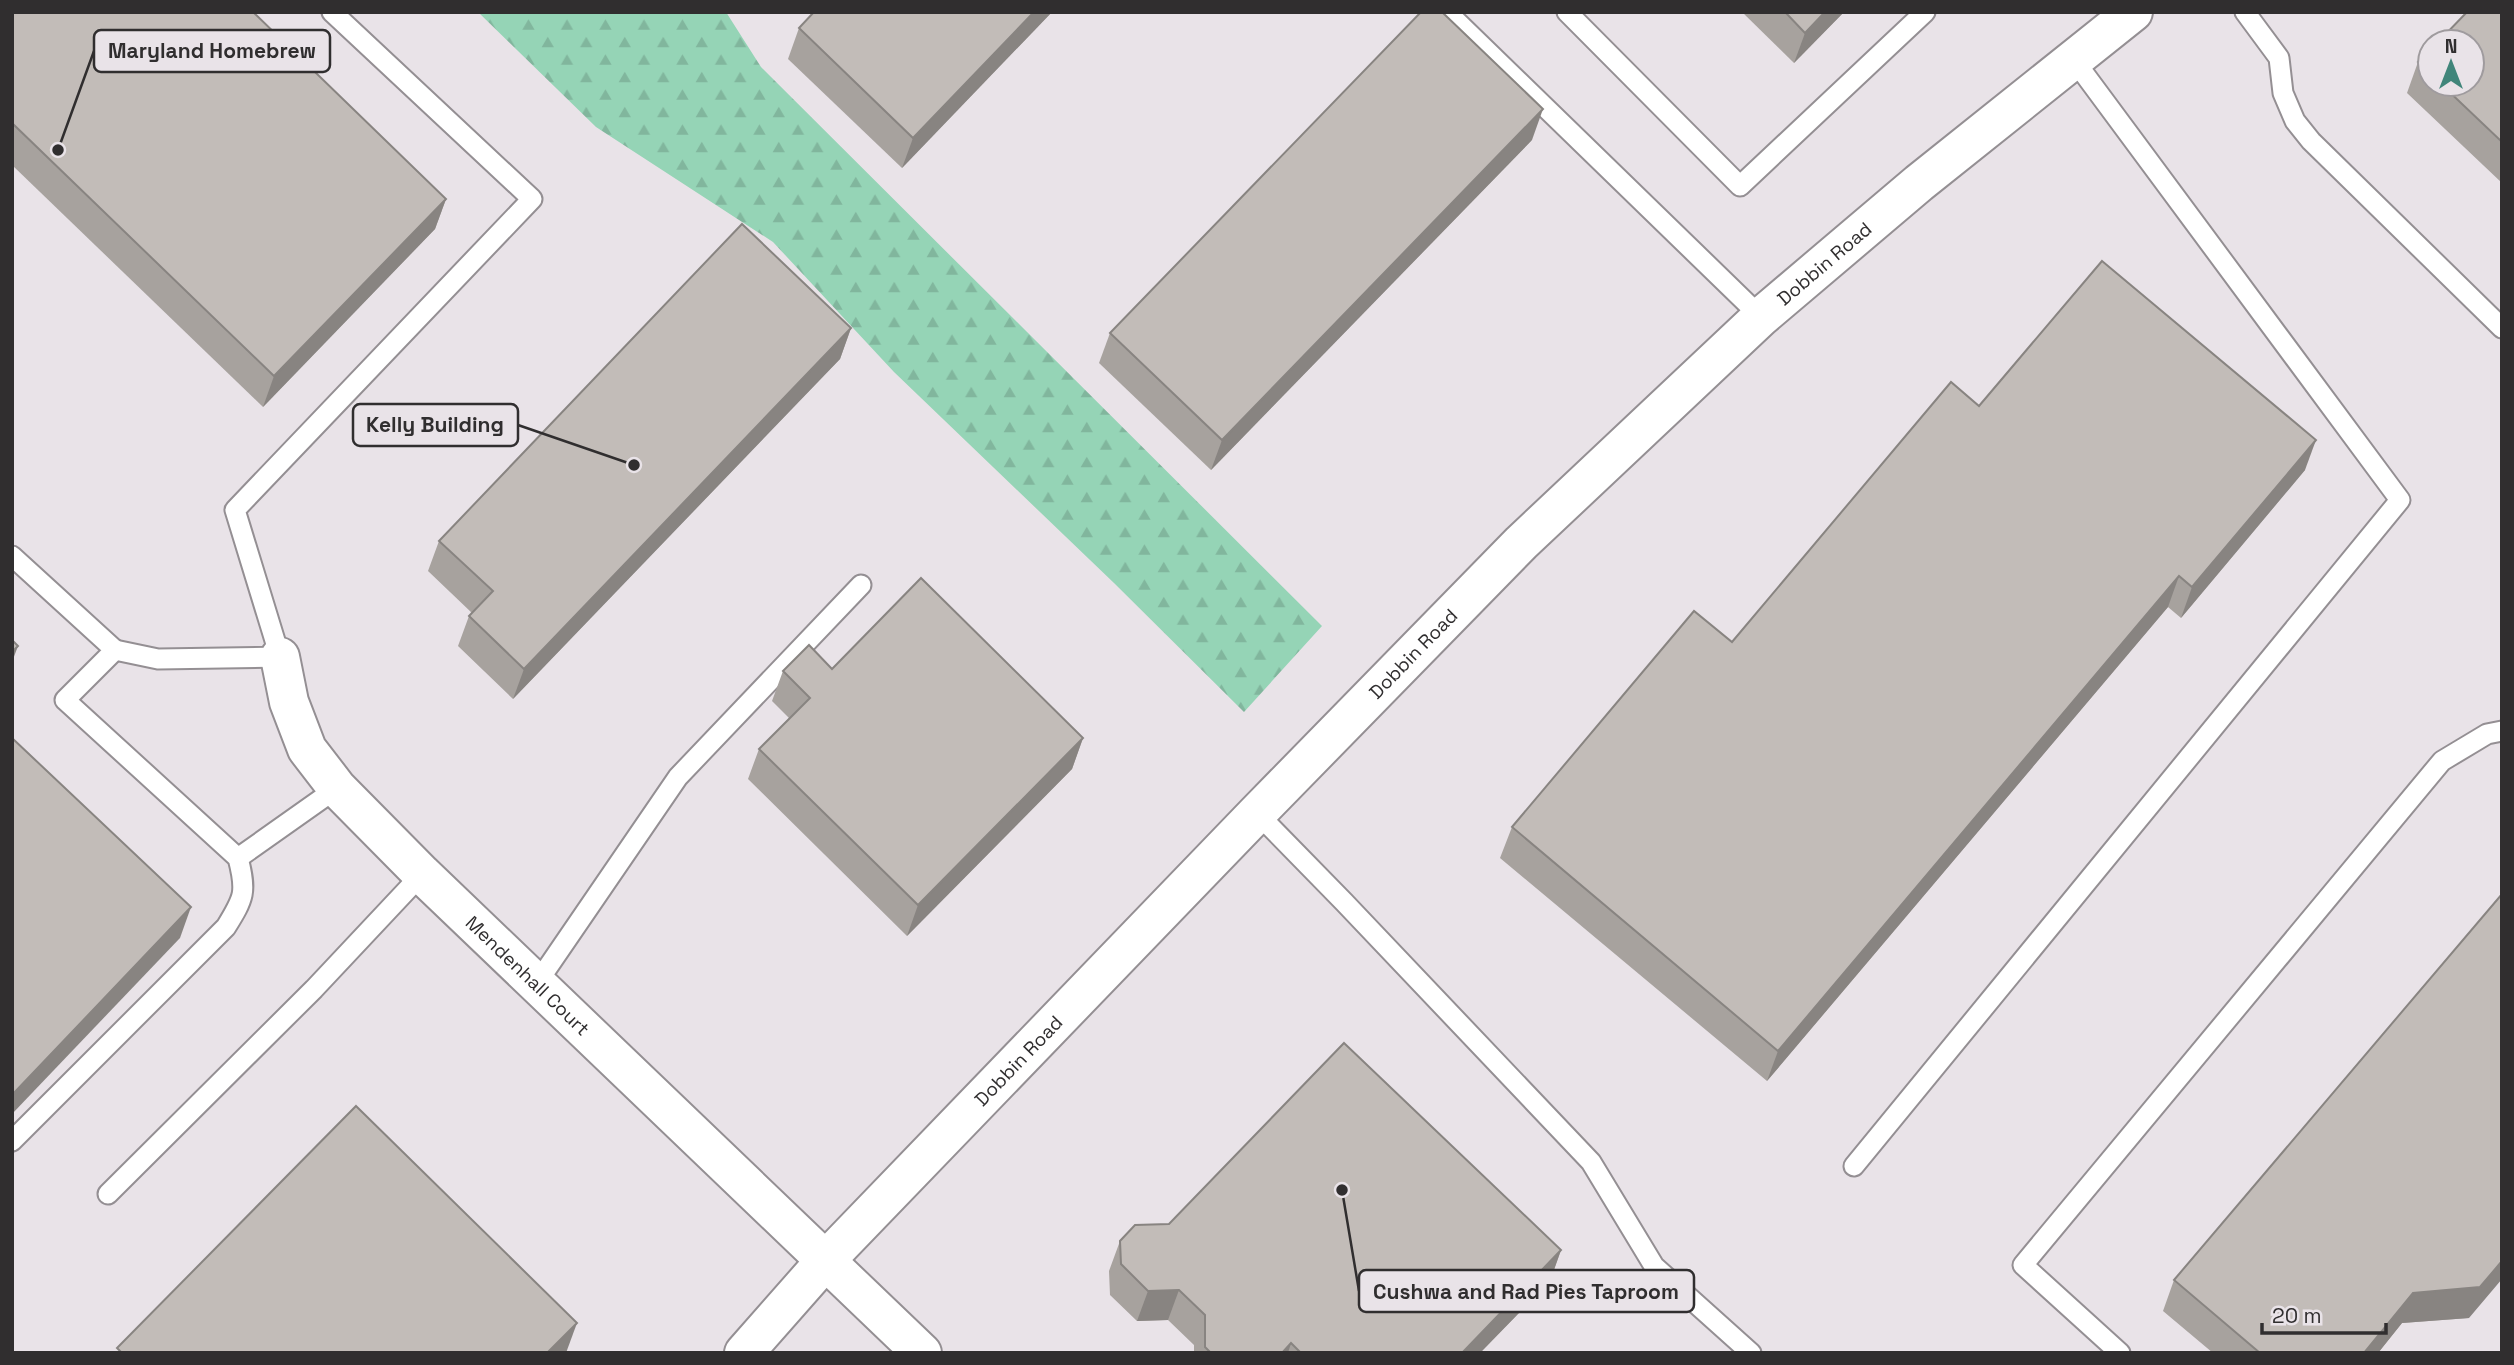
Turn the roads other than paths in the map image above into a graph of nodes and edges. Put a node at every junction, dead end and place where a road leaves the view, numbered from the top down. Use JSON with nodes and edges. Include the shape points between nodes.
{"nodes":[{"id":1,"x":332,"y":12,"type":"edge"},
{"id":2,"x":1447,"y":12,"type":"edge"},
{"id":3,"x":1567,"y":12,"type":"edge"},
{"id":4,"x":1925,"y":12,"type":"edge"},
{"id":5,"x":2133,"y":12,"type":"edge"},
{"id":6,"x":2245,"y":12,"type":"edge"},
{"id":7,"x":2074,"y":60,"type":"junction"},
{"id":8,"x":1761,"y":317,"type":"junction"},
{"id":9,"x":2502,"y":328,"type":"edge"},
{"id":10,"x":12,"y":556,"type":"edge"},
{"id":11,"x":860,"y":585,"type":"dead end"},
{"id":12,"x":115,"y":650,"type":"junction"},
{"id":13,"x":280,"y":657,"type":"junction"},
{"id":14,"x":2502,"y":731,"type":"edge"},
{"id":15,"x":337,"y":788,"type":"junction"},
{"id":16,"x":1257,"y":813,"type":"junction"},
{"id":17,"x":238,"y":858,"type":"junction"},
{"id":18,"x":422,"y":874,"type":"junction"},
{"id":19,"x":537,"y":983,"type":"junction"},
{"id":20,"x":12,"y":1141,"type":"edge"},
{"id":21,"x":1854,"y":1166,"type":"dead end"},
{"id":22,"x":108,"y":1194,"type":"dead end"},
{"id":23,"x":825,"y":1261,"type":"junction"},
{"id":24,"x":744,"y":1353,"type":"edge"},
{"id":25,"x":922,"y":1353,"type":"edge"},
{"id":26,"x":1751,"y":1353,"type":"edge"},
{"id":27,"x":2120,"y":1353,"type":"edge"}],
"edges":[{"from":1,"to":13,"type":"lane","via":[[532,199],[235,510]]},
{"from":2,"to":8,"type":"lane"},
{"from":3,"to":4,"type":"lane","via":[[1740,186]]},
{"from":5,"to":7,"type":"street","name":"Dobbin Road"},
{"from":6,"to":9,"type":"lane","via":[[2279,58],[2283,93],[2295,121],[2311,141]]},
{"from":7,"to":8,"type":"street","name":"Dobbin Road"},
{"from":7,"to":21,"type":"lane","via":[[2400,500]]},
{"from":8,"to":16,"type":"street","name":"Dobbin Road","via":[[1521,543]]},
{"from":10,"to":12,"type":"lane"},
{"from":11,"to":19,"type":"lane","via":[[678,777]]},
{"from":12,"to":13,"type":"lane","via":[[158,659]]},
{"from":12,"to":17,"type":"lane","via":[[65,700]]},
{"from":13,"to":15,"type":"street","name":"Mendenhall Court","via":[[289,702],[307,749]]},
{"from":14,"to":27,"type":"lane","via":[[2487,734],[2442,761],[2023,1265]]},
{"from":15,"to":17,"type":"lane"},
{"from":15,"to":18,"type":"street","name":"Mendenhall Court"},
{"from":16,"to":23,"type":"street","name":"Dobbin Road"},
{"from":16,"to":26,"type":"lane","via":[[1591,1162],[1654,1266]]},
{"from":17,"to":20,"type":"lane","via":[[245,884],[226,927]]},
{"from":18,"to":19,"type":"street","name":"Mendenhall Court"},
{"from":18,"to":22,"type":"lane"},
{"from":19,"to":23,"type":"street","name":"Mendenhall Court"},
{"from":23,"to":24,"type":"street","name":"Dobbin Road"},
{"from":23,"to":25,"type":"street","name":"Mendenhall Court"}]}
